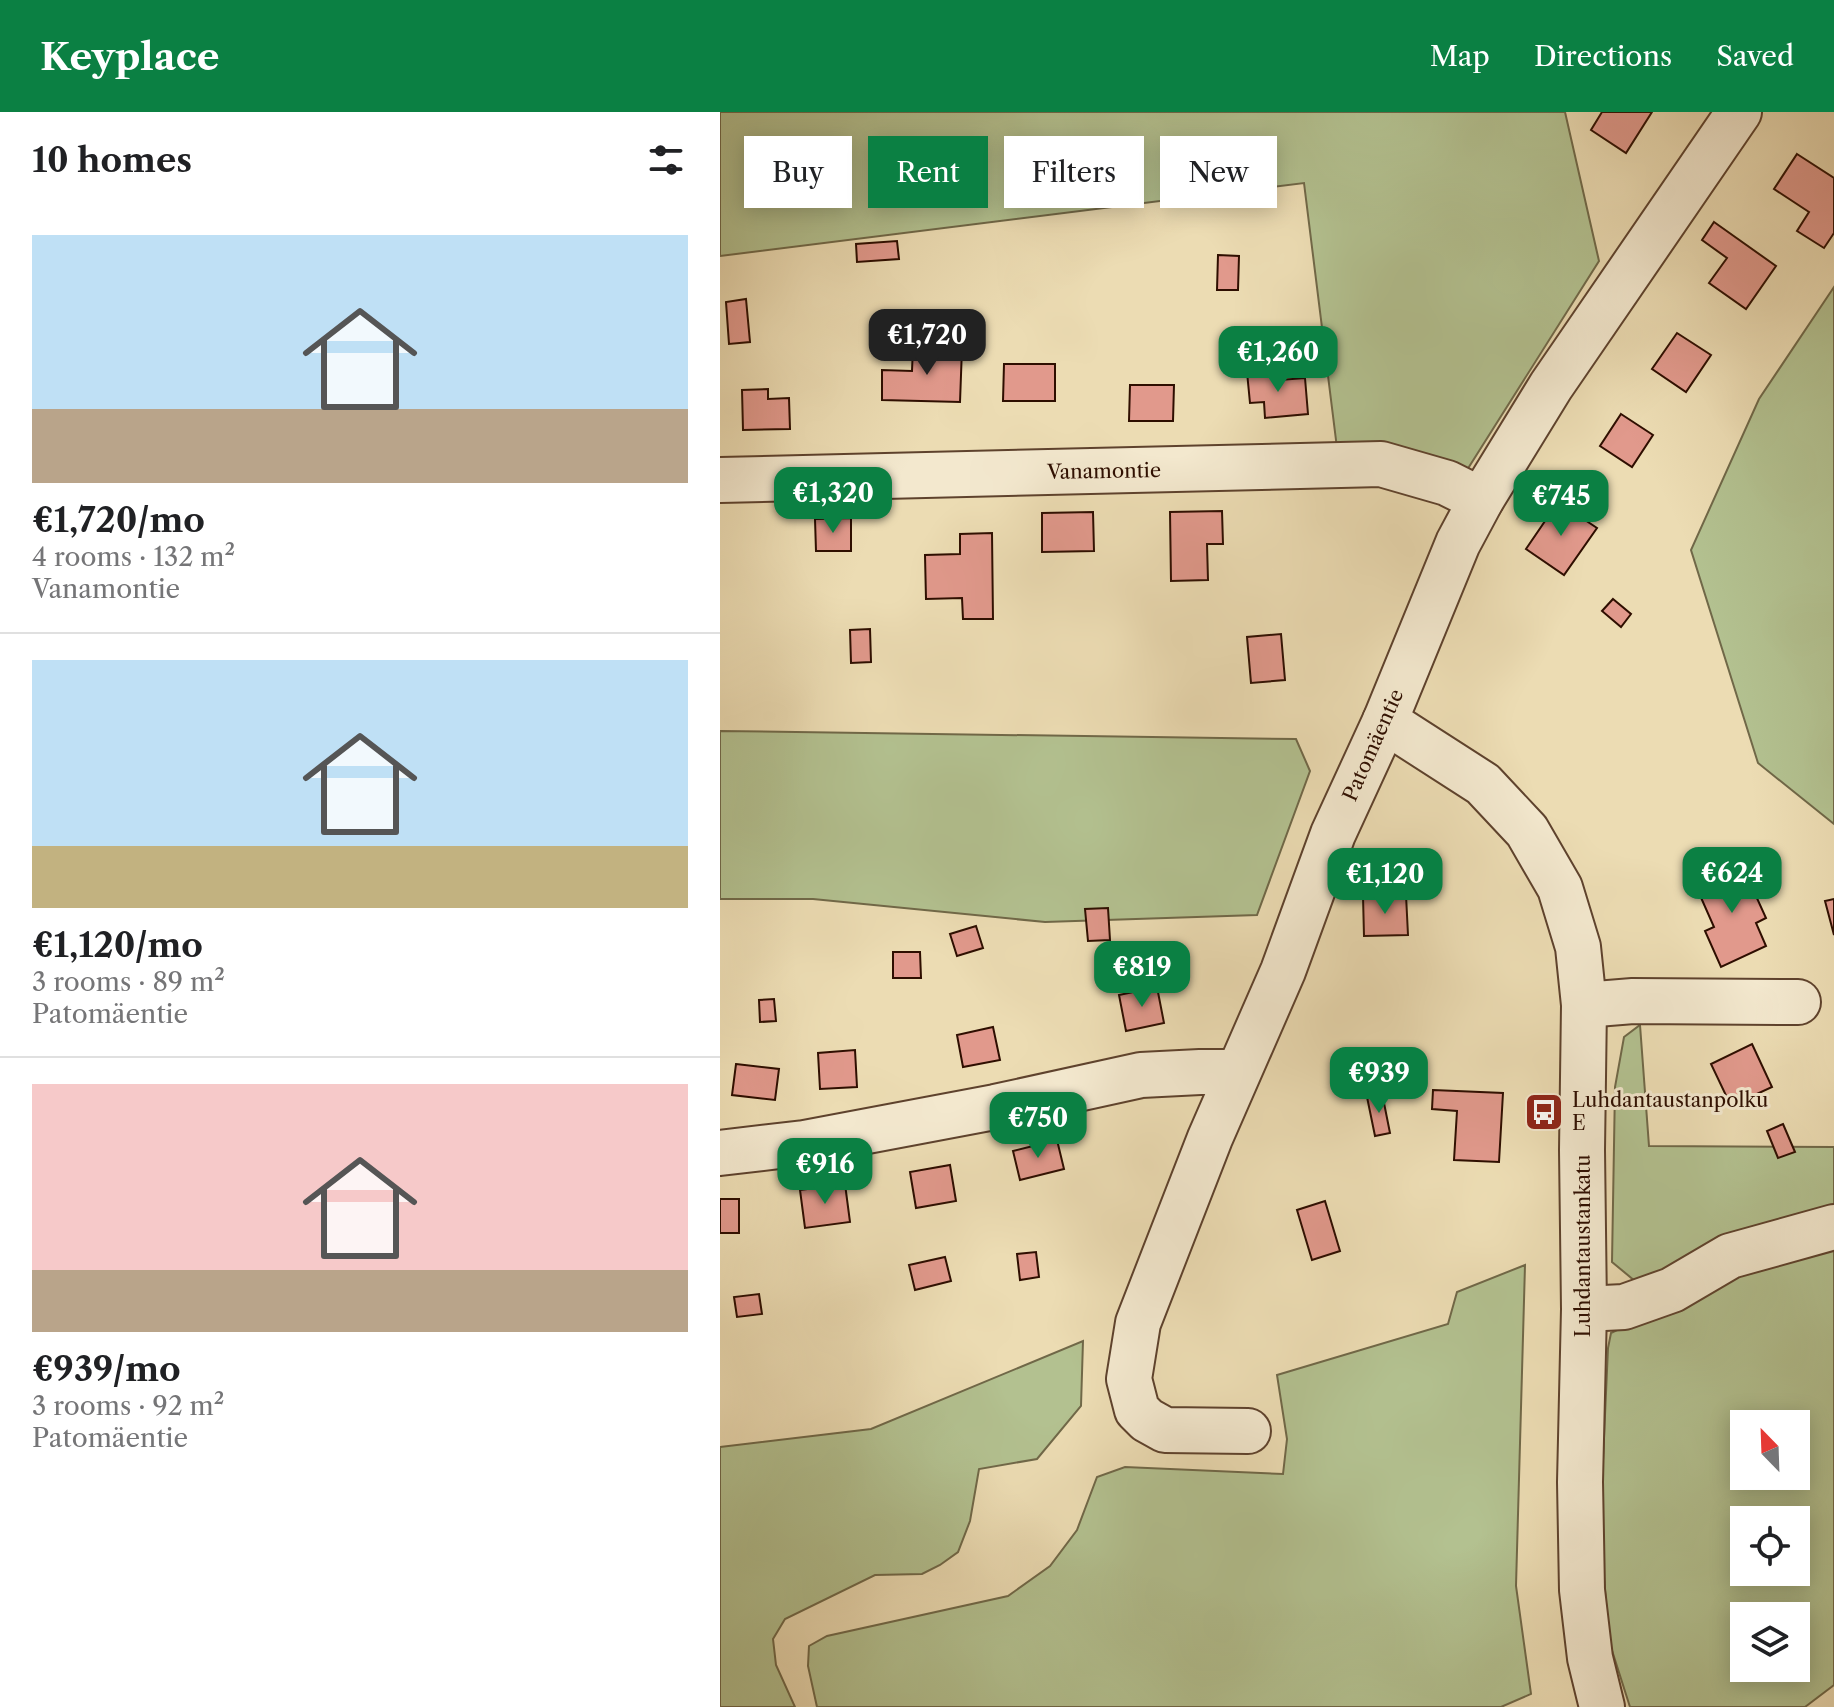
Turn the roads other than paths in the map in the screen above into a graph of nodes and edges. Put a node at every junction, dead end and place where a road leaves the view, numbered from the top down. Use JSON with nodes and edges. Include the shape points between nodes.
{"nodes":[{"id":1,"x":1739,"y":112,"type":"edge"},
{"id":2,"x":720,"y":480,"type":"edge"},
{"id":3,"x":1481,"y":500,"type":"junction"},
{"id":4,"x":1385,"y":721,"type":"junction"},
{"id":5,"x":1798,"y":1002,"type":"dead end"},
{"id":6,"x":1584,"y":1005,"type":"junction"},
{"id":7,"x":1238,"y":1072,"type":"junction"},
{"id":8,"x":720,"y":1153,"type":"edge"},
{"id":9,"x":1834,"y":1227,"type":"edge"},
{"id":10,"x":1584,"y":1309,"type":"junction"},
{"id":11,"x":1248,"y":1431,"type":"dead end"},
{"id":12,"x":1602,"y":1707,"type":"edge"}],
"edges":[{"from":1,"to":3,"type":"street","name":"Patomäentie","via":[[1551,386]]},
{"from":2,"to":3,"type":"street","name":"Vanamontie","via":[[1381,464],[1447,483]]},
{"from":3,"to":4,"type":"street","name":"Patomäentie"},
{"from":4,"to":6,"type":"street","name":"Luhdantaustankatu","via":[[1483,784],[1527,831],[1560,888],[1578,947]]},
{"from":4,"to":7,"type":"street","name":"Patomäentie","via":[[1333,834],[1283,971]]},
{"from":5,"to":6,"type":"street"},
{"from":6,"to":10,"type":"street","name":"Luhdantaustankatu"},
{"from":7,"to":8,"type":"street","via":[[1141,1075],[834,1138]]},
{"from":7,"to":11,"type":"street","name":"Patomäentie","via":[[1138,1323],[1129,1379],[1137,1410],[1165,1430]]},
{"from":9,"to":10,"type":"street","via":[[1730,1256],[1672,1290],[1624,1307]]},
{"from":10,"to":12,"type":"street","name":"Luhdantaustankatu","via":[[1582,1590]]}]}
